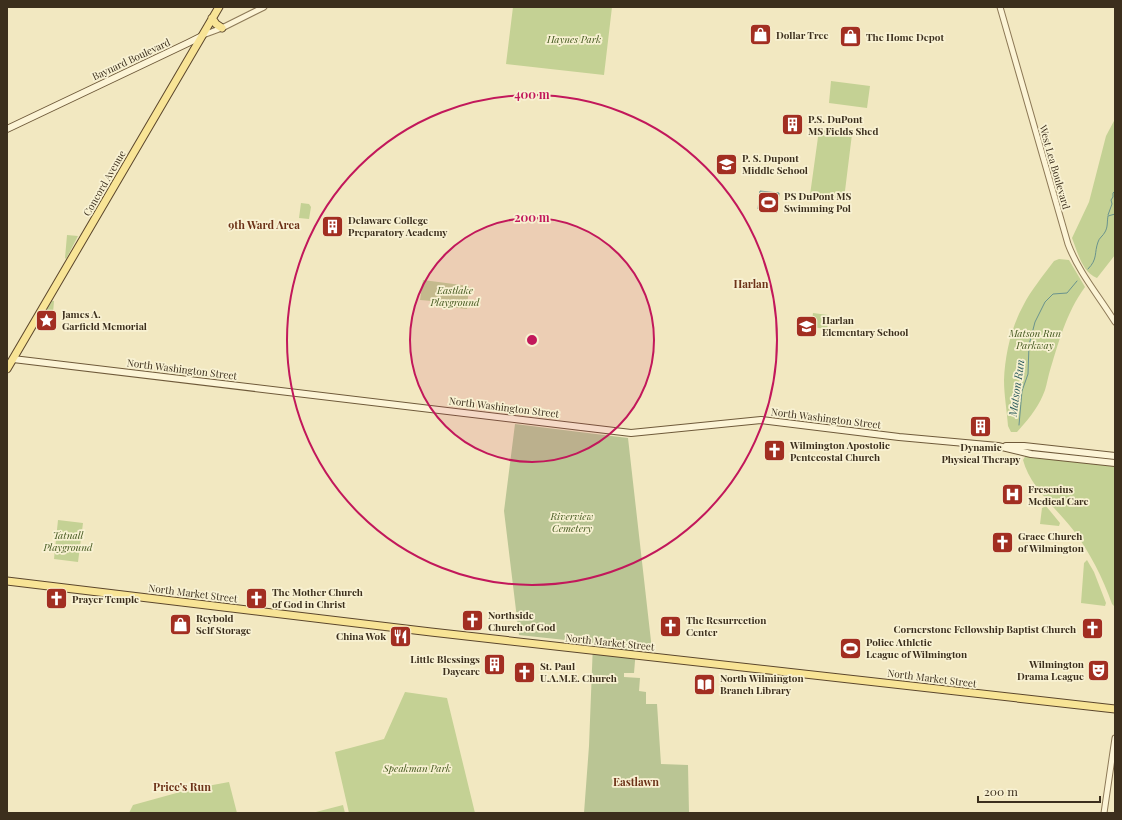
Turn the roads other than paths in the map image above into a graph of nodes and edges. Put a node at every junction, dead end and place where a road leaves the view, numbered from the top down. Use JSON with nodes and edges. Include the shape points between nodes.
{"nodes":[{"id":1,"x":219,"y":7,"type":"edge"},
{"id":2,"x":264,"y":7,"type":"edge"},
{"id":3,"x":1000,"y":7,"type":"edge"},
{"id":4,"x":212,"y":18,"type":"junction"},
{"id":5,"x":222,"y":28,"type":"junction"},
{"id":6,"x":202,"y":36,"type":"junction"},
{"id":7,"x":7,"y":129,"type":"edge"},
{"id":8,"x":1115,"y":322,"type":"edge"},
{"id":9,"x":10,"y":358,"type":"edge"},
{"id":10,"x":7,"y":369,"type":"edge"},
{"id":11,"x":998,"y":446,"type":"junction"},
{"id":12,"x":1115,"y":456,"type":"edge"},
{"id":13,"x":1115,"y":463,"type":"edge"},
{"id":14,"x":7,"y":581,"type":"edge"},
{"id":15,"x":1115,"y":708,"type":"edge"},
{"id":16,"x":1115,"y":738,"type":"edge"},
{"id":17,"x":1104,"y":813,"type":"edge"}],
"edges":[{"from":1,"to":4,"type":"main road","name":"Concord Avenue"},
{"from":2,"to":5,"type":"street","name":"Baynard Boulevard"},
{"from":3,"to":8,"type":"street","name":"West Lea Boulevard","via":[[1067,241],[1081,271]]},
{"from":4,"to":5,"type":"main road"},
{"from":4,"to":6,"type":"main road","name":"Concord Avenue"},
{"from":5,"to":6,"type":"street","name":"Baynard Boulevard"},
{"from":6,"to":7,"type":"main road","name":"Baynard Boulevard"},
{"from":6,"to":9,"type":"main road","name":"Concord Avenue"},
{"from":9,"to":10,"type":"main road","name":"Concord Avenue"},
{"from":9,"to":11,"type":"main road","name":"North Washington Street","via":[[631,433],[761,420]]},
{"from":11,"to":12,"type":"main road","name":"North Washington Street","via":[[1024,446]]},
{"from":11,"to":13,"type":"main road","name":"North Washington Street","via":[[1031,454]]},
{"from":14,"to":15,"type":"main road","name":"North Market Street","via":[[431,632]]},
{"from":16,"to":17,"type":"street"}]}
